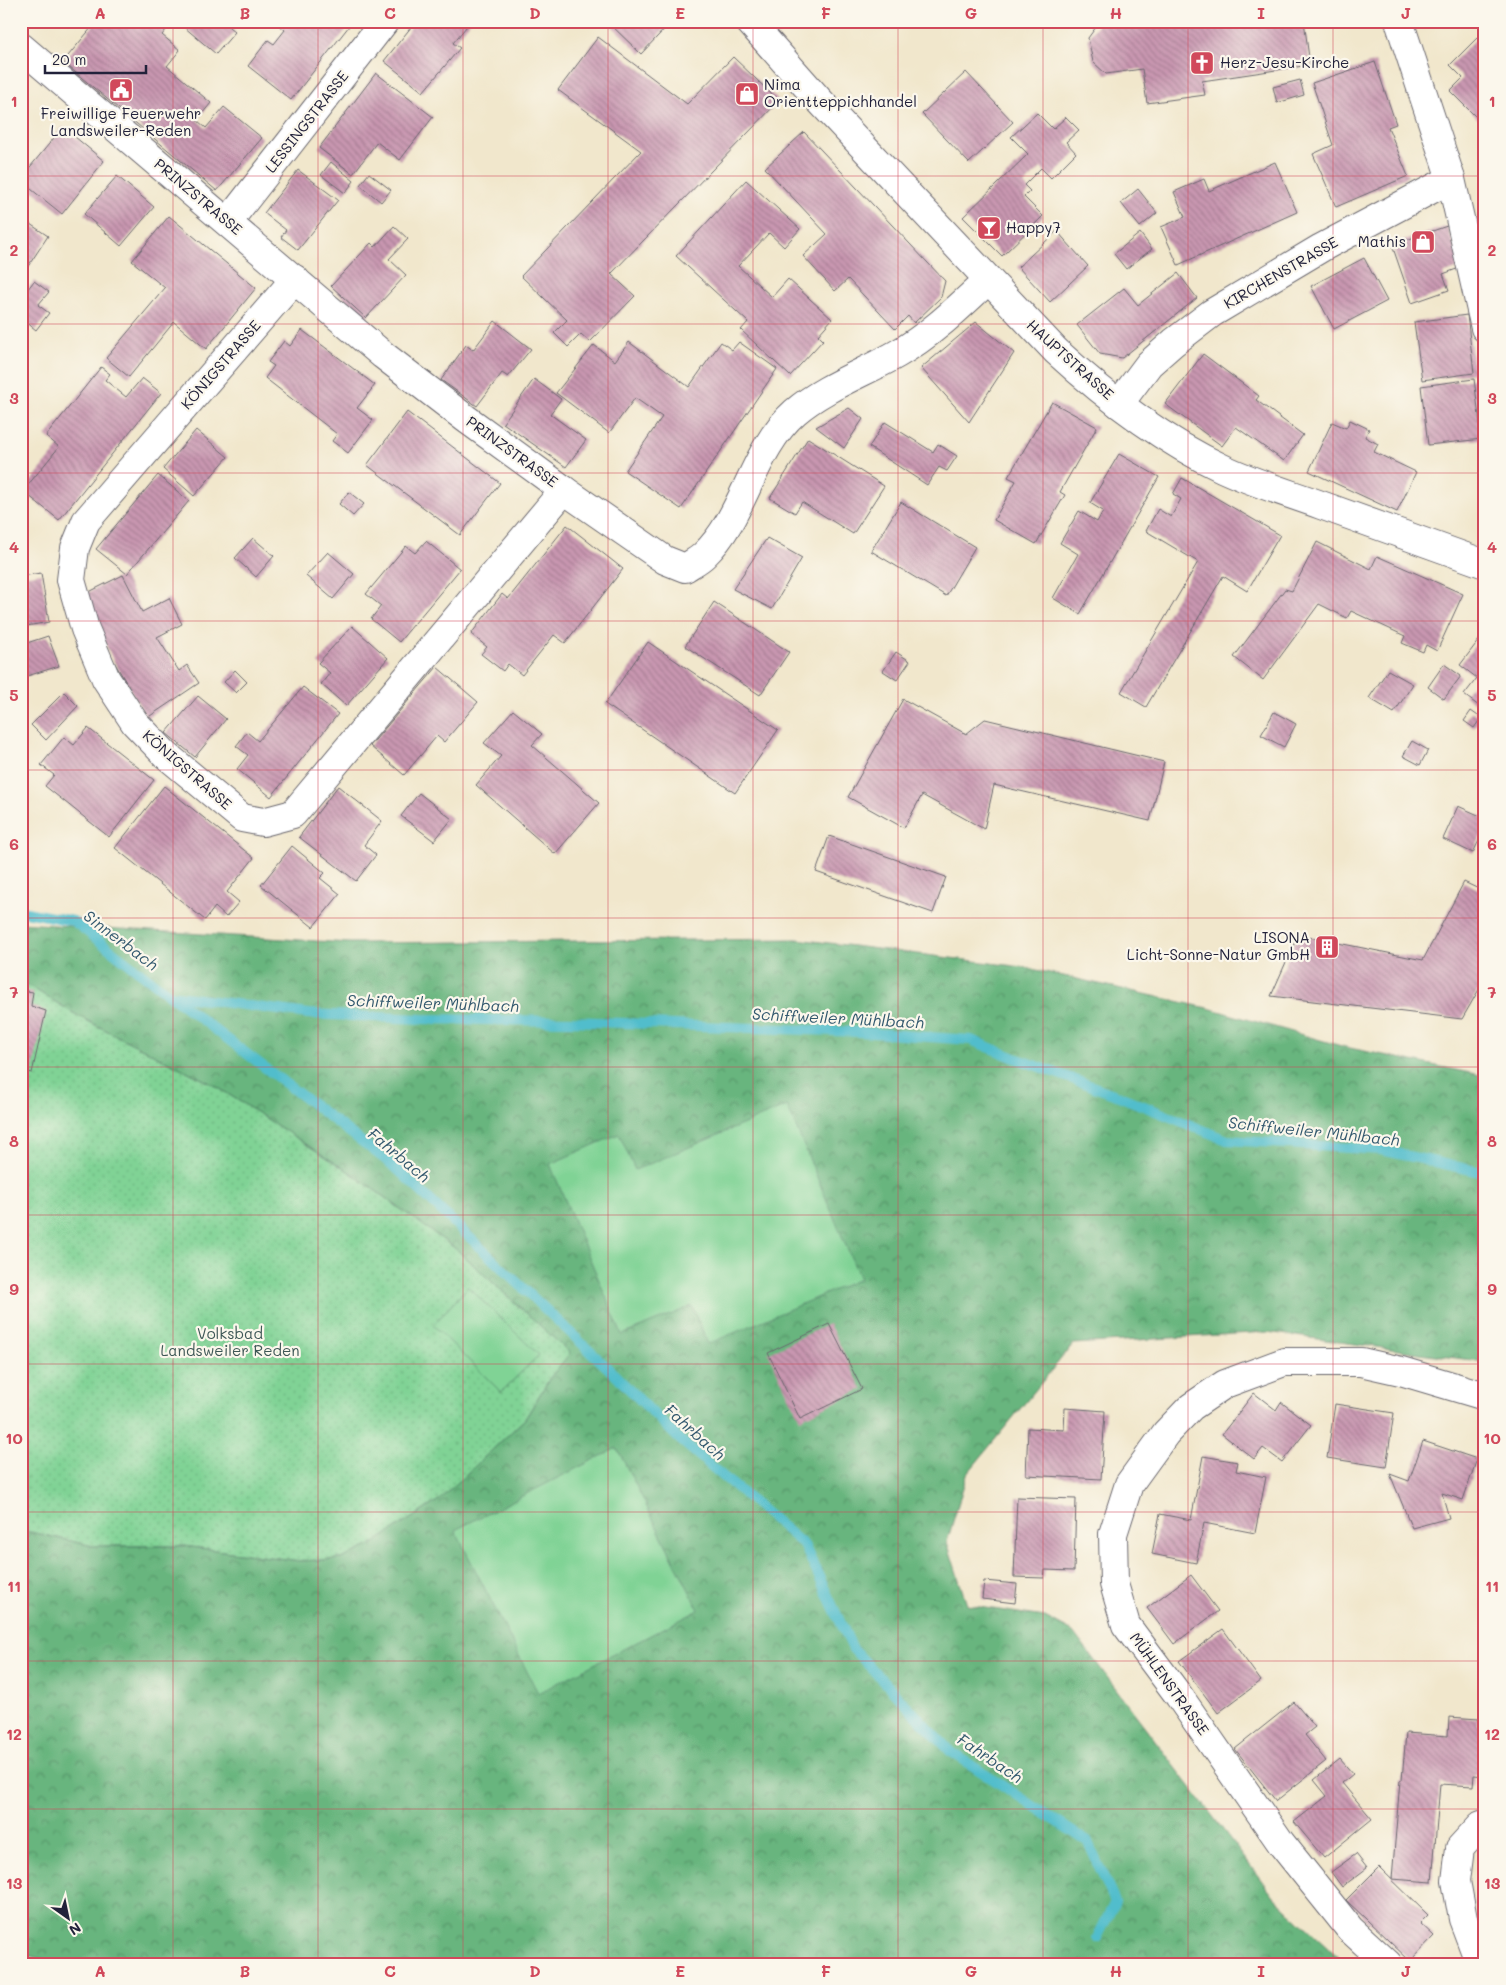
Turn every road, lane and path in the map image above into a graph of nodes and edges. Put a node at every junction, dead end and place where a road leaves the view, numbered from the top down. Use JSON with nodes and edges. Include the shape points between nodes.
{"nodes":[{"id":1,"x":385,"y":21,"type":"edge"},
{"id":2,"x":749,"y":21,"type":"edge"},
{"id":3,"x":1399,"y":21,"type":"edge"},
{"id":4,"x":21,"y":47,"type":"edge"},
{"id":5,"x":1451,"y":179,"type":"junction"},
{"id":6,"x":228,"y":222,"type":"junction"},
{"id":7,"x":295,"y":279,"type":"junction"},
{"id":8,"x":988,"y":280,"type":"junction"},
{"id":9,"x":1485,"y":328,"type":"edge"},
{"id":10,"x":1119,"y":404,"type":"junction"},
{"id":11,"x":564,"y":490,"type":"junction"},
{"id":12,"x":1485,"y":564,"type":"edge"},
{"id":13,"x":1485,"y":1396,"type":"edge"},
{"id":14,"x":1485,"y":1824,"type":"edge"},
{"id":15,"x":1388,"y":1964,"type":"edge"},
{"id":16,"x":1476,"y":1964,"type":"edge"}],
"edges":[{"from":1,"to":6,"type":"street","name":"LESSINGSTRASSE"},
{"from":2,"to":8,"type":"street","name":"HAUPTSTRASSE"},
{"from":3,"to":5,"type":"street"},
{"from":4,"to":6,"type":"street","name":"PRINZSTRASSE"},
{"from":5,"to":9,"type":"street"},
{"from":5,"to":10,"type":"street","name":"KIRCHENSTRASSE","via":[[1321,248],[1212,313],[1149,364]]},
{"from":6,"to":7,"type":"street","name":"PRINZSTRASSE"},
{"from":7,"to":11,"type":"street","name":"PRINZSTRASSE","via":[[383,355]]},
{"from":7,"to":11,"type":"street","name":"KÖNIGSTRASSE","via":[[86,520],[76,548],[71,580],[85,629],[106,679],[134,723],[166,755],[242,818],[263,822],[293,814]]},
{"from":8,"to":10,"type":"street","name":"HAUPTSTRASSE","via":[[1056,351]]},
{"from":8,"to":11,"type":"street","name":"PRINZSTRASSE","via":[[943,321],[899,353],[823,393],[795,412],[774,435],[720,536],[703,556],[685,568],[665,560]]},
{"from":10,"to":12,"type":"street","name":"HAUPTSTRASSE","via":[[1163,436],[1221,468]]},
{"from":13,"to":15,"type":"street","name":"MÜHLENSTRASSE","via":[[1361,1362],[1284,1362],[1225,1384],[1191,1407],[1166,1433],[1129,1484],[1113,1534],[1114,1584],[1126,1625],[1281,1843],[1350,1930]]},
{"from":14,"to":16,"type":"street","via":[[1460,1848],[1456,1881],[1463,1919],[1477,1956]]}]}
